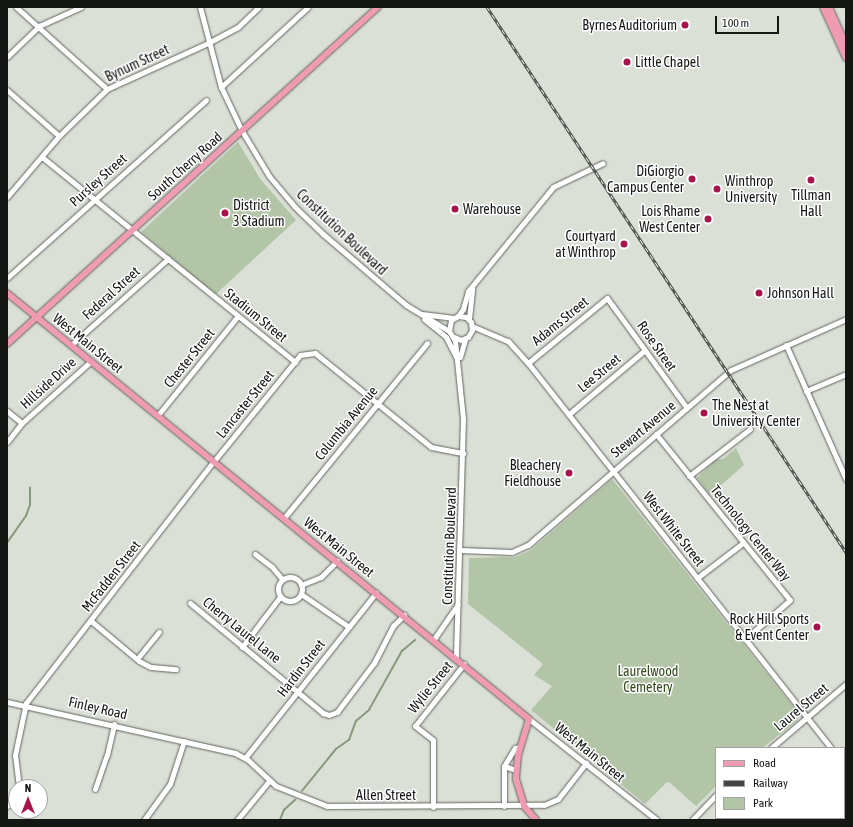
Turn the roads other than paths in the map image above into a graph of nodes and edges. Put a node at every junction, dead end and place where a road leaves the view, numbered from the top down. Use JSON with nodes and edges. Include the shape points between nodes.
{"nodes":[{"id":1,"x":16,"y":7,"type":"edge"},
{"id":2,"x":80,"y":7,"type":"edge"},
{"id":3,"x":200,"y":7,"type":"edge"},
{"id":4,"x":259,"y":7,"type":"edge"},
{"id":5,"x":308,"y":7,"type":"edge"},
{"id":6,"x":378,"y":7,"type":"edge"},
{"id":7,"x":823,"y":7,"type":"edge"},
{"id":8,"x":829,"y":7,"type":"edge"},
{"id":9,"x":39,"y":26,"type":"junction"},
{"id":10,"x":208,"y":43,"type":"junction"},
{"id":11,"x":846,"y":45,"type":"edge"},
{"id":12,"x":7,"y":57,"type":"edge"},
{"id":13,"x":846,"y":57,"type":"edge"},
{"id":14,"x":221,"y":87,"type":"junction"},
{"id":15,"x":107,"y":89,"type":"junction"},
{"id":16,"x":7,"y":90,"type":"edge"},
{"id":17,"x":206,"y":100,"type":"dead end"},
{"id":18,"x":242,"y":131,"type":"junction"},
{"id":19,"x":59,"y":136,"type":"junction"},
{"id":20,"x":42,"y":157,"type":"junction"},
{"id":21,"x":603,"y":163,"type":"dead end"},
{"id":22,"x":7,"y":197,"type":"edge"},
{"id":23,"x":94,"y":200,"type":"junction"},
{"id":24,"x":131,"y":230,"type":"junction"},
{"id":25,"x":168,"y":259,"type":"junction"},
{"id":26,"x":7,"y":278,"type":"edge"},
{"id":27,"x":472,"y":288,"type":"junction"},
{"id":28,"x":7,"y":293,"type":"edge"},
{"id":29,"x":607,"y":298,"type":"joint"},
{"id":30,"x":415,"y":311,"type":"junction"},
{"id":31,"x":238,"y":316,"type":"junction"},
{"id":32,"x":421,"y":316,"type":"junction"},
{"id":33,"x":35,"y":317,"type":"junction"},
{"id":34,"x":456,"y":317,"type":"junction"},
{"id":35,"x":469,"y":319,"type":"junction"},
{"id":36,"x":846,"y":319,"type":"edge"},
{"id":37,"x":472,"y":326,"type":"junction"},
{"id":38,"x":449,"y":331,"type":"junction"},
{"id":39,"x":492,"y":334,"type":"junction"},
{"id":40,"x":454,"y":337,"type":"junction"},
{"id":41,"x":467,"y":337,"type":"junction"},
{"id":42,"x":427,"y":343,"type":"dead end"},
{"id":43,"x":7,"y":344,"type":"edge"},
{"id":44,"x":71,"y":345,"type":"junction"},
{"id":45,"x":786,"y":345,"type":"junction"},
{"id":46,"x":645,"y":350,"type":"junction"},
{"id":47,"x":91,"y":361,"type":"junction"},
{"id":48,"x":295,"y":362,"type":"junction"},
{"id":49,"x":458,"y":362,"type":"junction"},
{"id":50,"x":528,"y":362,"type":"junction"},
{"id":51,"x":846,"y":374,"type":"edge"},
{"id":52,"x":806,"y":391,"type":"junction"},
{"id":53,"x":378,"y":403,"type":"junction"},
{"id":54,"x":687,"y":408,"type":"junction"},
{"id":55,"x":7,"y":411,"type":"edge"},
{"id":56,"x":158,"y":414,"type":"junction"},
{"id":57,"x":569,"y":414,"type":"junction"},
{"id":58,"x":22,"y":422,"type":"junction"},
{"id":59,"x":750,"y":429,"type":"dead end"},
{"id":60,"x":656,"y":434,"type":"junction"},
{"id":61,"x":7,"y":442,"type":"edge"},
{"id":62,"x":463,"y":453,"type":"junction"},
{"id":63,"x":214,"y":461,"type":"junction"},
{"id":64,"x":613,"y":471,"type":"junction"},
{"id":65,"x":844,"y":472,"type":"edge"},
{"id":66,"x":689,"y":476,"type":"junction"},
{"id":67,"x":846,"y":479,"type":"edge"},
{"id":68,"x":284,"y":518,"type":"junction"},
{"id":69,"x":743,"y":543,"type":"junction"},
{"id":70,"x":460,"y":550,"type":"junction"},
{"id":71,"x":255,"y":554,"type":"dead end"},
{"id":72,"x":337,"y":561,"type":"junction"},
{"id":73,"x":698,"y":578,"type":"junction"},
{"id":74,"x":282,"y":579,"type":"junction"},
{"id":75,"x":301,"y":585,"type":"junction"},
{"id":76,"x":376,"y":593,"type":"junction"},
{"id":77,"x":301,"y":594,"type":"junction"},
{"id":78,"x":280,"y":597,"type":"junction"},
{"id":79,"x":190,"y":603,"type":"dead end"},
{"id":80,"x":458,"y":604,"type":"junction"},
{"id":81,"x":404,"y":615,"type":"junction"},
{"id":82,"x":91,"y":621,"type":"junction"},
{"id":83,"x":349,"y":627,"type":"junction"},
{"id":84,"x":159,"y":632,"type":"dead end"},
{"id":85,"x":434,"y":639,"type":"junction"},
{"id":86,"x":745,"y":639,"type":"junction"},
{"id":87,"x":242,"y":646,"type":"junction"},
{"id":88,"x":456,"y":658,"type":"junction"},
{"id":89,"x":137,"y":659,"type":"junction"},
{"id":90,"x":464,"y":664,"type":"junction"},
{"id":91,"x":176,"y":668,"type":"dead end"},
{"id":92,"x":846,"y":684,"type":"edge"},
{"id":93,"x":298,"y":691,"type":"junction"},
{"id":94,"x":7,"y":702,"type":"edge"},
{"id":95,"x":26,"y":705,"type":"junction"},
{"id":96,"x":529,"y":719,"type":"junction"},
{"id":97,"x":807,"y":719,"type":"junction"},
{"id":98,"x":114,"y":724,"type":"junction"},
{"id":99,"x":184,"y":741,"type":"junction"},
{"id":100,"x":520,"y":747,"type":"junction"},
{"id":101,"x":772,"y":747,"type":"edge"},
{"id":102,"x":830,"y":747,"type":"edge"},
{"id":103,"x":245,"y":758,"type":"junction"},
{"id":104,"x":586,"y":763,"type":"junction"},
{"id":105,"x":504,"y":766,"type":"junction"},
{"id":106,"x":516,"y":770,"type":"junction"},
{"id":107,"x":18,"y":779,"type":"edge"},
{"id":108,"x":269,"y":781,"type":"junction"},
{"id":109,"x":95,"y":789,"type":"dead end"},
{"id":110,"x":715,"y":796,"type":"edge"},
{"id":111,"x":504,"y":806,"type":"junction"},
{"id":112,"x":524,"y":806,"type":"junction"},
{"id":113,"x":433,"y":807,"type":"junction"},
{"id":114,"x":144,"y":820,"type":"edge"},
{"id":115,"x":236,"y":820,"type":"edge"},
{"id":116,"x":536,"y":820,"type":"edge"},
{"id":117,"x":657,"y":820,"type":"edge"},
{"id":118,"x":692,"y":820,"type":"edge"}],
"edges":[{"from":1,"to":9,"type":"street"},
{"from":2,"to":9,"type":"street"},
{"from":3,"to":10,"type":"street","name":"Constitution Boulevard"},
{"from":4,"to":10,"type":"street","name":"Bynum Street","via":[[238,27]]},
{"from":5,"to":14,"type":"street"},
{"from":6,"to":18,"type":"main road","name":"South Cherry Road"},
{"from":7,"to":13,"type":"main road"},
{"from":8,"to":11,"type":"main road"},
{"from":9,"to":12,"type":"street"},
{"from":9,"to":15,"type":"street"},
{"from":10,"to":14,"type":"street","name":"Constitution Boulevard"},
{"from":10,"to":15,"type":"street","name":"Bynum Street"},
{"from":14,"to":18,"type":"street","name":"Constitution Boulevard"},
{"from":15,"to":19,"type":"street","name":"Bynum Street"},
{"from":16,"to":19,"type":"street"},
{"from":17,"to":23,"type":"street","name":"Pursley Street"},
{"from":18,"to":24,"type":"main road","name":"South Cherry Road"},
{"from":18,"to":30,"type":"street","name":"Constitution Boulevard","via":[[269,176],[295,207],[366,272]]},
{"from":19,"to":20,"type":"street","name":"Bynum Street"},
{"from":20,"to":22,"type":"street","name":"Bynum Street"},
{"from":20,"to":23,"type":"street","name":"Stadium Street"},
{"from":21,"to":27,"type":"street","via":[[553,187]]},
{"from":23,"to":24,"type":"street","name":"Stadium Street"},
{"from":23,"to":26,"type":"street","name":"Pursley Street"},
{"from":24,"to":25,"type":"street","name":"Stadium Street"},
{"from":24,"to":33,"type":"main road","name":"South Cherry Road"},
{"from":25,"to":31,"type":"street","name":"Stadium Street"},
{"from":25,"to":44,"type":"street","name":"Federal Street"},
{"from":27,"to":34,"type":"street"},
{"from":27,"to":35,"type":"street"},
{"from":28,"to":33,"type":"main road","name":"West Main Street"},
{"from":29,"to":46,"type":"street","name":"Rose Street"},
{"from":29,"to":50,"type":"street","name":"Adams Street"},
{"from":30,"to":32,"type":"street","name":"Constitution Boulevard"},
{"from":30,"to":34,"type":"street","name":"Constitution Boulevard","via":[[435,317]]},
{"from":31,"to":48,"type":"street","name":"Stadium Street"},
{"from":31,"to":56,"type":"street","name":"Chester Street"},
{"from":32,"to":38,"type":"street","name":"Constitution Boulevard"},
{"from":32,"to":49,"type":"street","via":[[446,337]]},
{"from":33,"to":43,"type":"main road","name":"South Cherry Road"},
{"from":33,"to":44,"type":"main road","name":"West Main Street"},
{"from":34,"to":35,"type":"street","name":"Constitution Boulevard"},
{"from":34,"to":38,"type":"street","via":[[450,324]]},
{"from":35,"to":37,"type":"street"},
{"from":36,"to":45,"type":"street","name":"Stewart Avenue"},
{"from":37,"to":39,"type":"street","name":"West White Street"},
{"from":37,"to":41,"type":"street","name":"Constitution Boulevard"},
{"from":38,"to":40,"type":"street","name":"Constitution Boulevard"},
{"from":39,"to":41,"type":"street"},
{"from":39,"to":50,"type":"street","name":"West White Street","via":[[513,345]]},
{"from":40,"to":41,"type":"street"},
{"from":40,"to":49,"type":"street","name":"Constitution Boulevard"},
{"from":41,"to":49,"type":"street","name":"Constitution Boulevard","via":[[461,346]]},
{"from":42,"to":53,"type":"street","name":"Columbia Avenue"},
{"from":44,"to":47,"type":"main road","name":"West Main Street"},
{"from":45,"to":52,"type":"street"},
{"from":45,"to":54,"type":"street","name":"Stewart Avenue","via":[[732,370]]},
{"from":46,"to":54,"type":"street","name":"Rose Street"},
{"from":46,"to":57,"type":"street","name":"Lee Street"},
{"from":47,"to":56,"type":"main road","name":"West Main Street"},
{"from":47,"to":58,"type":"street","name":"Hillside Drive"},
{"from":48,"to":53,"type":"street","via":[[300,355],[315,353]]},
{"from":48,"to":63,"type":"street","name":"Lancaster Street"},
{"from":49,"to":62,"type":"street","name":"Constitution Boulevard"},
{"from":50,"to":57,"type":"street","name":"West White Street"},
{"from":51,"to":52,"type":"street"},
{"from":52,"to":65,"type":"street"},
{"from":53,"to":62,"type":"street","via":[[431,447]]},
{"from":53,"to":68,"type":"street","name":"Columbia Avenue"},
{"from":54,"to":60,"type":"street","name":"Stewart Avenue"},
{"from":55,"to":58,"type":"street"},
{"from":56,"to":63,"type":"main road","name":"West Main Street"},
{"from":57,"to":64,"type":"street","name":"West White Street"},
{"from":58,"to":61,"type":"street","name":"Hillside Drive"},
{"from":59,"to":66,"type":"street"},
{"from":60,"to":64,"type":"street","name":"Stewart Avenue"},
{"from":60,"to":66,"type":"street","name":"Technology Center Way"},
{"from":62,"to":70,"type":"street","name":"Constitution Boulevard"},
{"from":63,"to":68,"type":"main road","name":"West Main Street"},
{"from":63,"to":82,"type":"street","name":"McFadden Street"},
{"from":64,"to":70,"type":"street","name":"Stewart Avenue","via":[[521,549],[505,552]]},
{"from":64,"to":73,"type":"street","name":"West White Street"},
{"from":65,"to":67,"type":"street"},
{"from":66,"to":69,"type":"street","name":"Technology Center Way"},
{"from":68,"to":72,"type":"main road","name":"West Main Street"},
{"from":69,"to":73,"type":"street"},
{"from":69,"to":86,"type":"street","name":"Technology Center Way","via":[[790,600]]},
{"from":70,"to":80,"type":"street","name":"Constitution Boulevard"},
{"from":71,"to":74,"type":"street","via":[[272,567]]},
{"from":72,"to":75,"type":"street","via":[[321,577]]},
{"from":72,"to":76,"type":"main road","name":"West Main Street"},
{"from":73,"to":86,"type":"street","name":"West White Street"},
{"from":74,"to":75,"type":"street","via":[[295,578]]},
{"from":74,"to":78,"type":"street","via":[[277,588]]},
{"from":75,"to":77,"type":"street"},
{"from":76,"to":81,"type":"main road","name":"West Main Street"},
{"from":76,"to":83,"type":"street","name":"Hardin Street"},
{"from":77,"to":78,"type":"street","via":[[294,600]]},
{"from":77,"to":83,"type":"street"},
{"from":78,"to":87,"type":"street"},
{"from":79,"to":87,"type":"street","name":"Cherry Laurel Lane"},
{"from":80,"to":85,"type":"street"},
{"from":80,"to":88,"type":"street","name":"Constitution Boulevard"},
{"from":81,"to":85,"type":"main road","name":"West Main Street"},
{"from":81,"to":93,"type":"street","name":"Cherry Laurel Lane","via":[[393,626],[374,663],[337,712],[323,713]]},
{"from":82,"to":89,"type":"street"},
{"from":82,"to":95,"type":"street","name":"McFadden Street"},
{"from":83,"to":93,"type":"street","name":"Hardin Street"},
{"from":84,"to":89,"type":"street"},
{"from":85,"to":88,"type":"main road","name":"West Main Street"},
{"from":86,"to":97,"type":"street","name":"West White Street"},
{"from":87,"to":93,"type":"street","name":"Cherry Laurel Lane"},
{"from":88,"to":90,"type":"main road","name":"West Main Street"},
{"from":89,"to":91,"type":"street","via":[[151,667]]},
{"from":90,"to":96,"type":"main road","name":"West Main Street"},
{"from":90,"to":113,"type":"street","name":"Wylie Street","via":[[414,726],[433,740]]},
{"from":92,"to":97,"type":"street","name":"Laurel Street"},
{"from":93,"to":103,"type":"street","name":"Hardin Street"},
{"from":94,"to":95,"type":"street","name":"Finley Road"},
{"from":95,"to":98,"type":"street","name":"Finley Road"},
{"from":95,"to":107,"type":"street","via":[[15,755]]},
{"from":96,"to":100,"type":"main road"},
{"from":96,"to":104,"type":"street","name":"West Main Street"},
{"from":97,"to":101,"type":"street","name":"Laurel Street"},
{"from":97,"to":102,"type":"street","name":"West White Street"},
{"from":98,"to":99,"type":"street","name":"Finley Road"},
{"from":98,"to":109,"type":"street"},
{"from":99,"to":103,"type":"street","name":"Allen Street"},
{"from":99,"to":114,"type":"street","via":[[170,784]]},
{"from":100,"to":105,"type":"street","via":[[515,748]]},
{"from":100,"to":106,"type":"main road"},
{"from":103,"to":108,"type":"street","name":"Allen Street"},
{"from":104,"to":112,"type":"street","name":"Allen Street","via":[[558,799],[552,803]]},
{"from":104,"to":117,"type":"street","name":"West Main Street"},
{"from":105,"to":106,"type":"street"},
{"from":105,"to":111,"type":"street"},
{"from":106,"to":112,"type":"main road","via":[[517,786]]},
{"from":108,"to":113,"type":"street","name":"Allen Street","via":[[304,799],[327,806]]},
{"from":108,"to":115,"type":"street"},
{"from":110,"to":118,"type":"street"},
{"from":111,"to":112,"type":"street","name":"Allen Street"},
{"from":111,"to":113,"type":"street","name":"Allen Street"},
{"from":112,"to":116,"type":"main road"}]}
